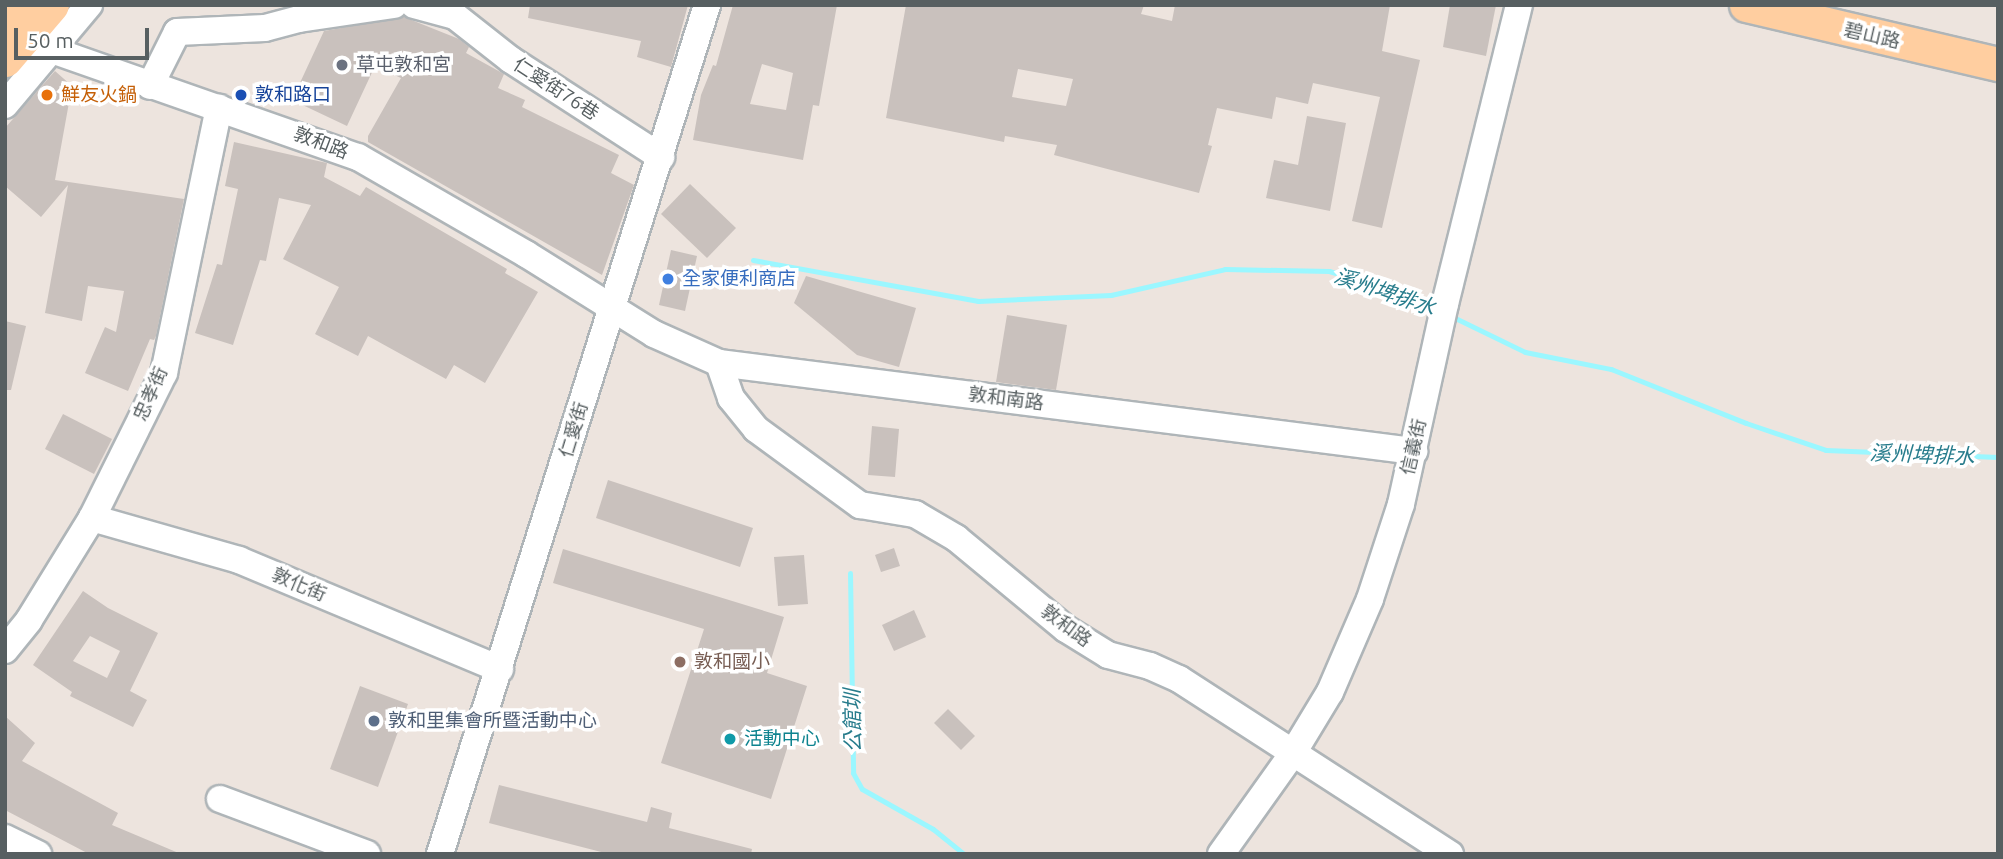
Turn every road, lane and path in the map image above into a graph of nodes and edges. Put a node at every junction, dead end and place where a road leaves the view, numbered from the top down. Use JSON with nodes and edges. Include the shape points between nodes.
{"nodes":[{"id":1,"x":18,"y":5,"type":"edge"},
{"id":2,"x":52,"y":5,"type":"edge"},
{"id":3,"x":89,"y":5,"type":"edge"},
{"id":4,"x":394,"y":5,"type":"edge"},
{"id":5,"x":414,"y":5,"type":"edge"},
{"id":6,"x":707,"y":5,"type":"edge"},
{"id":7,"x":1519,"y":5,"type":"edge"},
{"id":8,"x":1746,"y":5,"type":"edge"},
{"id":9,"x":457,"y":11,"type":"edge"},
{"id":10,"x":18,"y":41,"type":"edge"},
{"id":11,"x":1998,"y":64,"type":"edge"},
{"id":12,"x":150,"y":86,"type":"junction"},
{"id":13,"x":5,"y":105,"type":"edge"},
{"id":14,"x":219,"y":108,"type":"junction"},
{"id":15,"x":661,"y":157,"type":"junction"},
{"id":16,"x":612,"y":308,"type":"junction"},
{"id":17,"x":719,"y":363,"type":"junction"},
{"id":18,"x":1413,"y":451,"type":"junction"},
{"id":19,"x":92,"y":518,"type":"junction"},
{"id":20,"x":5,"y":650,"type":"edge"},
{"id":21,"x":500,"y":669,"type":"junction"},
{"id":22,"x":1293,"y":753,"type":"junction"},
{"id":23,"x":220,"y":799,"type":"dead end"},
{"id":24,"x":5,"y":838,"type":"edge"},
{"id":25,"x":38,"y":854,"type":"edge"},
{"id":26,"x":367,"y":854,"type":"edge"},
{"id":27,"x":440,"y":854,"type":"edge"},
{"id":28,"x":1222,"y":854,"type":"edge"},
{"id":29,"x":1450,"y":854,"type":"edge"}],
"edges":[{"from":1,"to":10,"type":"main road"},
{"from":2,"to":10,"type":"main road"},
{"from":3,"to":10,"type":"street"},
{"from":4,"to":12,"type":"street","via":[[299,19],[265,29],[177,32]]},
{"from":5,"to":9,"type":"street"},
{"from":6,"to":15,"type":"street","name":"仁愛街"},
{"from":7,"to":18,"type":"street","name":"信義街"},
{"from":8,"to":11,"type":"main road","name":"碧山路"},
{"from":9,"to":15,"type":"street","name":"仁愛街76巷","via":[[512,60]]},
{"from":10,"to":12,"type":"street","name":"敦和路"},
{"from":10,"to":13,"type":"street"},
{"from":12,"to":14,"type":"street","name":"敦和路"},
{"from":14,"to":16,"type":"street","name":"敦和路","via":[[358,157]]},
{"from":14,"to":19,"type":"street","name":"忠孝街","via":[[164,373]]},
{"from":15,"to":16,"type":"street","name":"仁愛街"},
{"from":16,"to":17,"type":"street","name":"敦和南路","via":[[654,334]]},
{"from":16,"to":21,"type":"street","name":"仁愛街"},
{"from":17,"to":18,"type":"street","name":"敦和南路"},
{"from":17,"to":22,"type":"street","name":"敦和路","via":[[731,398],[756,429],[860,505],[915,514],[956,538],[1077,636],[1108,655],[1179,678]]},
{"from":18,"to":22,"type":"street","name":"信義街","via":[[1370,599],[1330,692]]},
{"from":19,"to":20,"type":"street","name":"忠孝街","via":[[29,620]]},
{"from":19,"to":21,"type":"street","name":"敦化街","via":[[239,560]]},
{"from":21,"to":27,"type":"street","name":"仁愛街"},
{"from":22,"to":28,"type":"street","name":"信義街"},
{"from":22,"to":29,"type":"street","name":"敦和路"},
{"from":23,"to":26,"type":"street"},
{"from":24,"to":25,"type":"street"}]}
